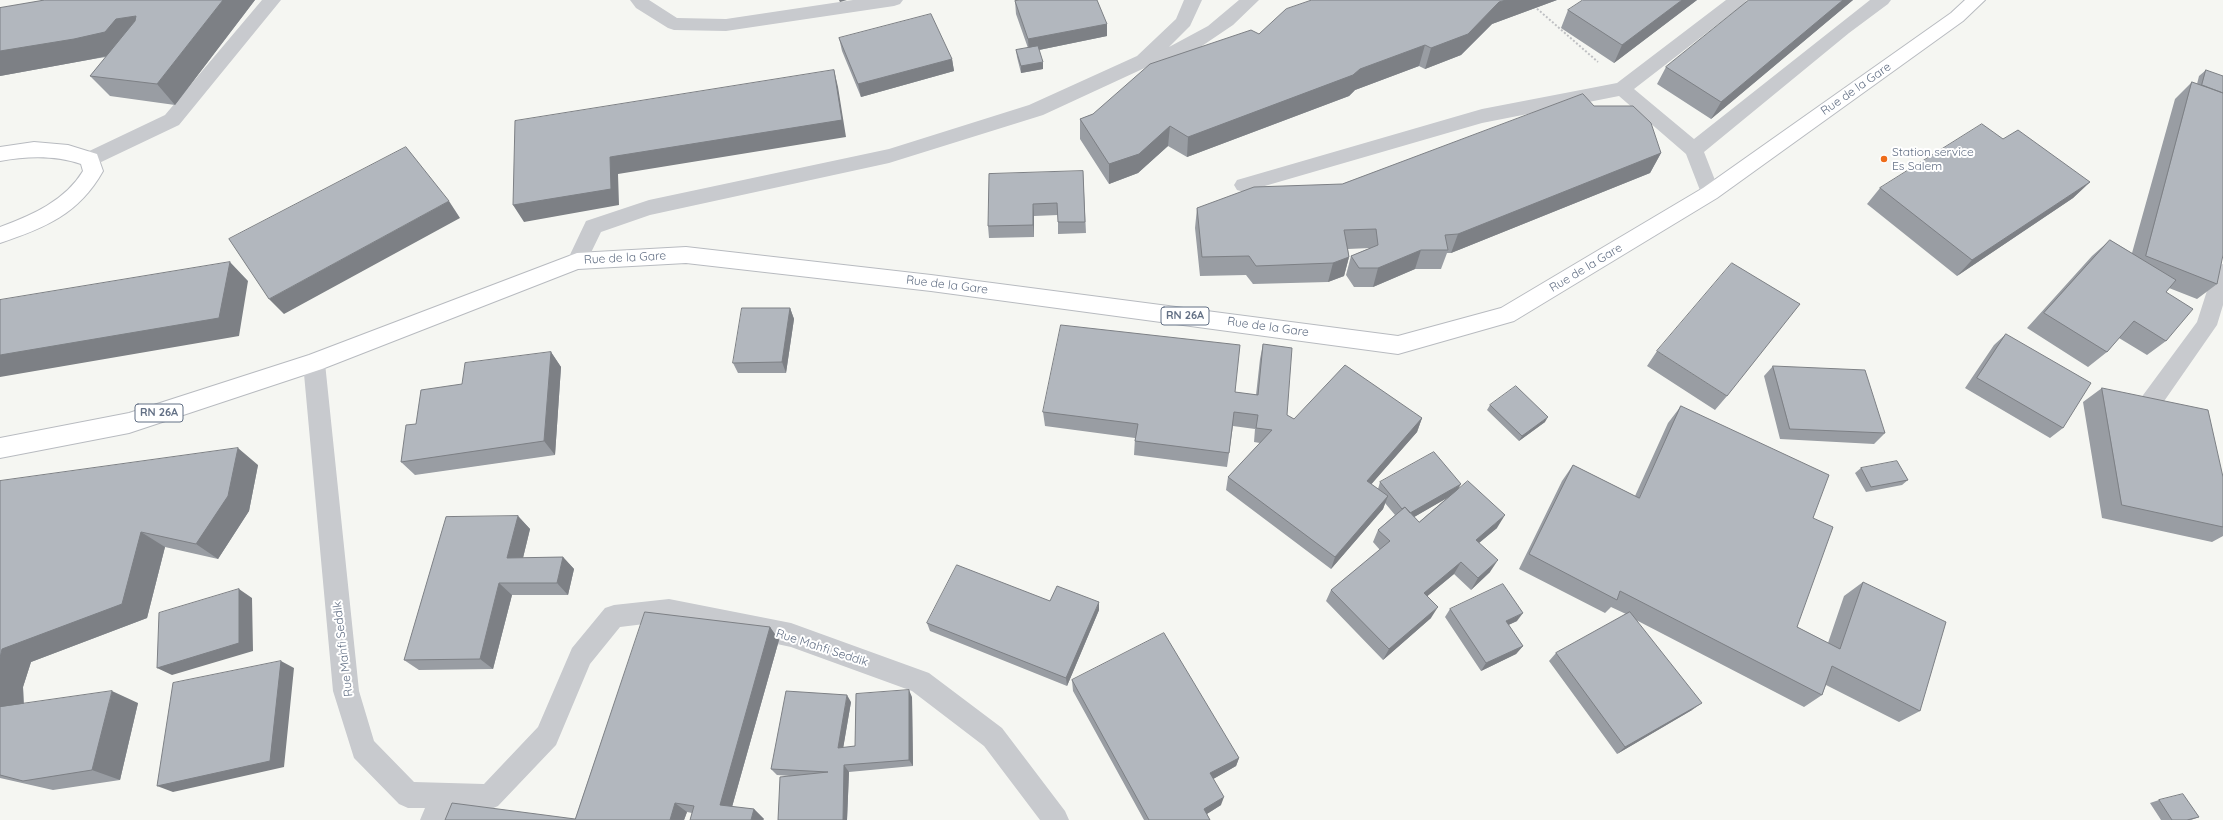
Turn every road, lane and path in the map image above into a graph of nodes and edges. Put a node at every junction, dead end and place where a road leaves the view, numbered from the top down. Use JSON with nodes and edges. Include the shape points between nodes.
{"nodes":[{"id":1,"x":272,"y":0,"type":"edge"},
{"id":2,"x":639,"y":0,"type":"edge"},
{"id":3,"x":894,"y":0,"type":"edge"},
{"id":4,"x":1193,"y":0,"type":"edge"},
{"id":5,"x":1250,"y":0,"type":"edge"},
{"id":6,"x":1738,"y":0,"type":"edge"},
{"id":7,"x":1882,"y":0,"type":"edge"},
{"id":8,"x":1976,"y":0,"type":"edge"},
{"id":9,"x":1533,"y":5,"type":"dead end"},
{"id":10,"x":1142,"y":60,"type":"junction"},
{"id":11,"x":1622,"y":89,"type":"junction"},
{"id":12,"x":1694,"y":150,"type":"junction"},
{"id":13,"x":0,"y":154,"type":"edge"},
{"id":14,"x":90,"y":159,"type":"junction"},
{"id":15,"x":1244,"y":185,"type":"dead end"},
{"id":16,"x":1710,"y":193,"type":"junction"},
{"id":17,"x":0,"y":235,"type":"edge"},
{"id":18,"x":577,"y":261,"type":"junction"},
{"id":19,"x":2223,"y":272,"type":"edge"},
{"id":20,"x":314,"y":363,"type":"junction"},
{"id":21,"x":2143,"y":413,"type":"edge"},
{"id":22,"x":0,"y":448,"type":"edge"},
{"id":23,"x":446,"y":796,"type":"junction"},
{"id":24,"x":433,"y":820,"type":"edge"},
{"id":25,"x":1056,"y":820,"type":"edge"}],
"edges":[{"from":1,"to":14,"type":"street","via":[[172,120]]},
{"from":2,"to":3,"type":"street","via":[[674,24],[719,25]]},
{"from":4,"to":10,"type":"street","via":[[1184,22]]},
{"from":5,"to":10,"type":"street","via":[[1222,25],[1196,43],[1166,56]]},
{"from":6,"to":11,"type":"street"},
{"from":7,"to":12,"type":"street"},
{"from":8,"to":16,"type":"main road","name":"Rue de la Gare","number":"RN 26A","via":[[1950,22]]},
{"from":9,"to":11,"type":"path","via":[[1601,65]]},
{"from":10,"to":18,"type":"street","via":[[1036,110],[889,156],[649,208],[594,227]]},
{"from":11,"to":12,"type":"street"},
{"from":11,"to":15,"type":"street","via":[[1482,116]]},
{"from":12,"to":16,"type":"street"},
{"from":13,"to":14,"type":"main road","via":[[49,150],[69,152]]},
{"from":14,"to":17,"type":"main road","via":[[93,171],[86,185],[72,201],[49,215]]},
{"from":16,"to":18,"type":"main road","name":"Rue de la Gare","number":"RN 26A","via":[[1507,315],[1398,345],[931,283],[686,255]]},
{"from":18,"to":20,"type":"main road","name":"Rue de la Gare","number":"RN 26A"},
{"from":19,"to":21,"type":"street","via":[[2206,325]]},
{"from":20,"to":22,"type":"main road","number":"RN 26A","via":[[129,423]]},
{"from":20,"to":23,"type":"street","name":"Rue Mahfi Seddik","via":[[346,691],[363,749],[408,795]]},
{"from":23,"to":24,"type":"street"},
{"from":23,"to":25,"type":"street","name":"Rue Mahfi Seddik","via":[[489,798],[547,736],[581,656],[614,616],[669,610],[791,635],[920,682],[993,737]]}]}
